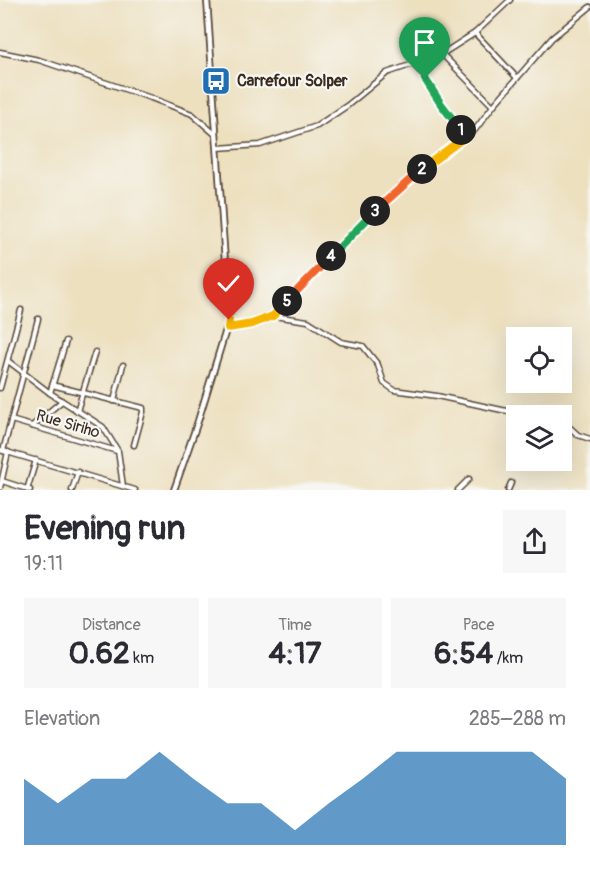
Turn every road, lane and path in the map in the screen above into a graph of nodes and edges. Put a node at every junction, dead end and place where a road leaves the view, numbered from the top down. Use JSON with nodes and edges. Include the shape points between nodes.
{"nodes":[{"id":1,"x":207,"y":0,"type":"edge"},
{"id":2,"x":510,"y":0,"type":"edge"},
{"id":3,"x":590,"y":7,"type":"edge"},
{"id":4,"x":475,"y":33,"type":"junction"},
{"id":5,"x":0,"y":52,"type":"edge"},
{"id":6,"x":442,"y":54,"type":"junction"},
{"id":7,"x":412,"y":64,"type":"junction"},
{"id":8,"x":517,"y":78,"type":"junction"},
{"id":9,"x":493,"y":106,"type":"junction"},
{"id":10,"x":217,"y":135,"type":"junction"},
{"id":11,"x":466,"y":136,"type":"junction"},
{"id":12,"x":218,"y":148,"type":"junction"},
{"id":13,"x":21,"y":310,"type":"dead end"},
{"id":14,"x":273,"y":316,"type":"junction"},
{"id":15,"x":38,"y":320,"type":"dead end"},
{"id":16,"x":228,"y":328,"type":"junction"},
{"id":17,"x":66,"y":341,"type":"dead end"},
{"id":18,"x":94,"y":352,"type":"dead end"},
{"id":19,"x":8,"y":361,"type":"junction"},
{"id":20,"x":123,"y":365,"type":"dead end"},
{"id":21,"x":23,"y":373,"type":"junction"},
{"id":22,"x":52,"y":385,"type":"junction"},
{"id":23,"x":0,"y":388,"type":"edge"},
{"id":24,"x":82,"y":392,"type":"junction"},
{"id":25,"x":50,"y":393,"type":"junction"},
{"id":26,"x":62,"y":401,"type":"junction"},
{"id":27,"x":114,"y":401,"type":"junction"},
{"id":28,"x":77,"y":411,"type":"junction"},
{"id":29,"x":506,"y":411,"type":"edge"},
{"id":30,"x":11,"y":420,"type":"junction"},
{"id":31,"x":31,"y":426,"type":"junction"},
{"id":32,"x":572,"y":430,"type":"edge"},
{"id":33,"x":590,"y":439,"type":"edge"},
{"id":34,"x":134,"y":445,"type":"dead end"},
{"id":35,"x":4,"y":451,"type":"edge"},
{"id":36,"x":118,"y":451,"type":"junction"},
{"id":37,"x":36,"y":460,"type":"junction"},
{"id":38,"x":78,"y":472,"type":"junction"},
{"id":39,"x":2,"y":481,"type":"junction"},
{"id":40,"x":511,"y":483,"type":"dead end"},
{"id":41,"x":121,"y":485,"type":"junction"},
{"id":42,"x":0,"y":488,"type":"edge"},
{"id":43,"x":28,"y":490,"type":"edge"},
{"id":44,"x":72,"y":490,"type":"edge"},
{"id":45,"x":118,"y":490,"type":"edge"},
{"id":46,"x":135,"y":490,"type":"edge"},
{"id":47,"x":174,"y":490,"type":"edge"},
{"id":48,"x":458,"y":490,"type":"edge"},
{"id":49,"x":465,"y":490,"type":"edge"},
{"id":50,"x":508,"y":490,"type":"edge"}],
"edges":[{"from":1,"to":10,"type":"street"},
{"from":2,"to":4,"type":"street"},
{"from":3,"to":8,"type":"street","via":[[552,38]]},
{"from":4,"to":6,"type":"street"},
{"from":4,"to":8,"type":"street"},
{"from":5,"to":10,"type":"street","via":[[39,60],[152,98],[192,114]]},
{"from":6,"to":7,"type":"street"},
{"from":6,"to":9,"type":"street"},
{"from":7,"to":11,"type":"street"},
{"from":7,"to":12,"type":"street","via":[[387,73],[316,126],[260,145]]},
{"from":8,"to":9,"type":"street"},
{"from":9,"to":11,"type":"street"},
{"from":10,"to":12,"type":"street"},
{"from":11,"to":14,"type":"street","via":[[406,181]]},
{"from":12,"to":16,"type":"street"},
{"from":13,"to":19,"type":"street"},
{"from":14,"to":16,"type":"street"},
{"from":14,"to":29,"type":"street","via":[[308,321],[341,342],[363,346],[378,365],[384,383],[394,390]]},
{"from":15,"to":21,"type":"street"},
{"from":16,"to":47,"type":"street"},
{"from":17,"to":22,"type":"street"},
{"from":18,"to":24,"type":"street"},
{"from":19,"to":21,"type":"street"},
{"from":19,"to":23,"type":"street"},
{"from":20,"to":27,"type":"street"},
{"from":21,"to":25,"type":"street"},
{"from":21,"to":30,"type":"street"},
{"from":22,"to":24,"type":"street"},
{"from":22,"to":25,"type":"street"},
{"from":24,"to":27,"type":"street"},
{"from":24,"to":28,"type":"street"},
{"from":25,"to":26,"type":"street"},
{"from":26,"to":28,"type":"street"},
{"from":26,"to":31,"type":"street"},
{"from":27,"to":34,"type":"street","via":[[142,408]]},
{"from":28,"to":36,"type":"street","via":[[103,427]]},
{"from":30,"to":31,"type":"street","name":"Rue Siriho"},
{"from":30,"to":35,"type":"street"},
{"from":31,"to":36,"type":"street","name":"Rue Siriho"},
{"from":32,"to":33,"type":"street"},
{"from":35,"to":37,"type":"street"},
{"from":35,"to":39,"type":"street"},
{"from":36,"to":41,"type":"street"},
{"from":37,"to":38,"type":"street"},
{"from":37,"to":43,"type":"street"},
{"from":38,"to":41,"type":"street"},
{"from":38,"to":44,"type":"street"},
{"from":39,"to":42,"type":"street"},
{"from":39,"to":43,"type":"street"},
{"from":40,"to":50,"type":"street"},
{"from":41,"to":45,"type":"street"},
{"from":41,"to":46,"type":"street"},
{"from":48,"to":49,"type":"street","via":[[469,479]]}]}
